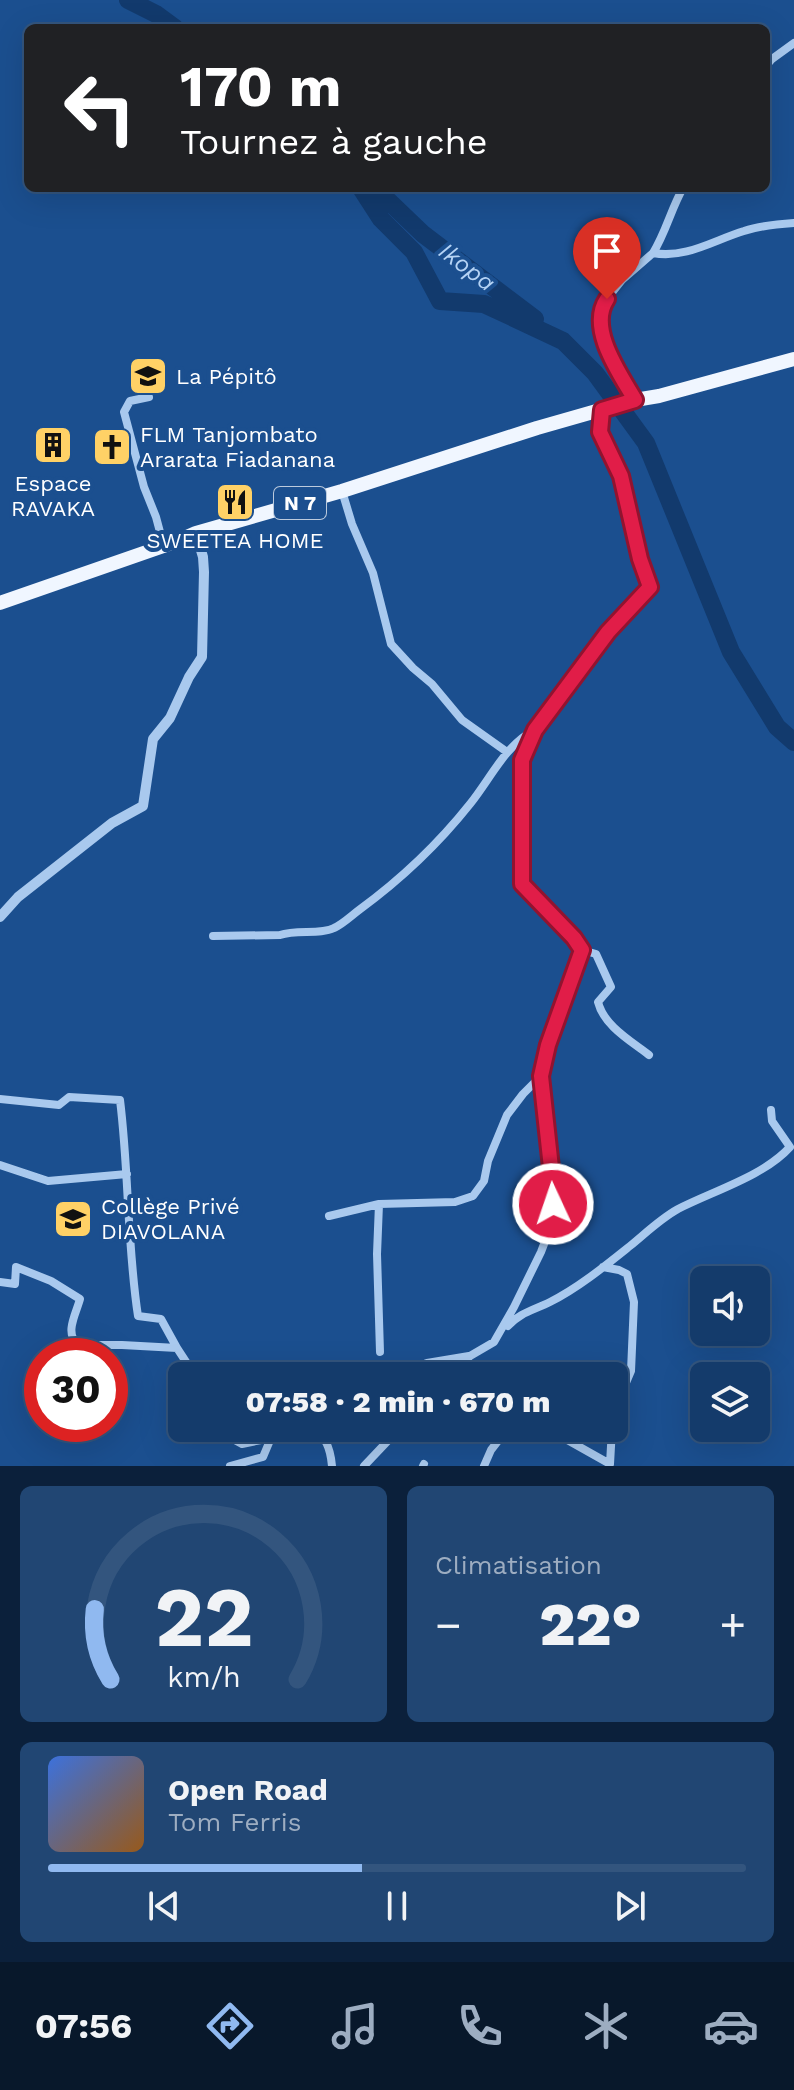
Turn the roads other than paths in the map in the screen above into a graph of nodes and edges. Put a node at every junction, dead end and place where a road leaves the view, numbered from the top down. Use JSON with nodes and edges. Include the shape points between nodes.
{"nodes":[{"id":1,"x":794,"y":43,"type":"edge"},
{"id":2,"x":770,"y":61,"type":"edge"},
{"id":3,"x":681,"y":192,"type":"edge"},
{"id":4,"x":794,"y":223,"type":"edge"},
{"id":5,"x":653,"y":253,"type":"junction"},
{"id":6,"x":794,"y":359,"type":"edge"},
{"id":7,"x":149,"y":397,"type":"dead end"},
{"id":8,"x":635,"y":400,"type":"junction"},
{"id":9,"x":602,"y":410,"type":"junction"},
{"id":10,"x":342,"y":491,"type":"junction"},
{"id":11,"x":196,"y":533,"type":"junction"},
{"id":12,"x":167,"y":544,"type":"junction"},
{"id":13,"x":0,"y":603,"type":"edge"},
{"id":14,"x":535,"y":730,"type":"junction"},
{"id":15,"x":507,"y":752,"type":"junction"},
{"id":16,"x":0,"y":917,"type":"edge"},
{"id":17,"x":213,"y":936,"type":"dead end"},
{"id":18,"x":582,"y":950,"type":"junction"},
{"id":19,"x":649,"y":1055,"type":"dead end"},
{"id":20,"x":541,"y":1076,"type":"junction"},
{"id":21,"x":0,"y":1099,"type":"edge"},
{"id":22,"x":771,"y":1110,"type":"dead end"},
{"id":23,"x":0,"y":1165,"type":"edge"},
{"id":24,"x":127,"y":1174,"type":"junction"},
{"id":25,"x":379,"y":1204,"type":"junction"},
{"id":26,"x":329,"y":1216,"type":"dead end"},
{"id":27,"x":603,"y":1267,"type":"junction"},
{"id":28,"x":0,"y":1282,"type":"edge"},
{"id":29,"x":494,"y":1342,"type":"junction"},
{"id":30,"x":177,"y":1348,"type":"junction"},
{"id":31,"x":380,"y":1352,"type":"dead end"},
{"id":32,"x":470,"y":1356,"type":"junction"},
{"id":33,"x":186,"y":1362,"type":"edge"},
{"id":34,"x":433,"y":1362,"type":"edge"},
{"id":35,"x":464,"y":1362,"type":"edge"},
{"id":36,"x":628,"y":1378,"type":"edge"},
{"id":37,"x":269,"y":1442,"type":"edge"},
{"id":38,"x":326,"y":1442,"type":"edge"},
{"id":39,"x":387,"y":1442,"type":"edge"},
{"id":40,"x":497,"y":1442,"type":"edge"},
{"id":41,"x":571,"y":1442,"type":"edge"},
{"id":42,"x":611,"y":1442,"type":"edge"},
{"id":43,"x":230,"y":1466,"type":"edge"},
{"id":44,"x":332,"y":1466,"type":"edge"},
{"id":45,"x":364,"y":1466,"type":"edge"},
{"id":46,"x":484,"y":1466,"type":"edge"}],
"edges":[{"from":1,"to":2,"type":"street"},
{"from":3,"to":5,"type":"street"},
{"from":4,"to":5,"type":"street","via":[[745,231],[696,250]]},
{"from":5,"to":8,"type":"street","via":[[602,305],[611,361]]},
{"from":6,"to":8,"type":"main road","number":"N 7"},
{"from":7,"to":12,"type":"street","via":[[130,401],[124,412],[144,487]]},
{"from":8,"to":9,"type":"main road","number":"N 7"},
{"from":9,"to":10,"type":"main road","number":"N 7"},
{"from":9,"to":14,"type":"street","via":[[600,432],[621,476],[650,587],[608,632]]},
{"from":10,"to":11,"type":"main road","number":"N 7"},
{"from":10,"to":15,"type":"street","via":[[373,573],[391,644],[462,720]]},
{"from":11,"to":12,"type":"main road","number":"N 7"},
{"from":11,"to":16,"type":"street","via":[[204,572],[202,657],[153,739],[143,806],[112,823]]},
{"from":12,"to":13,"type":"main road","number":"N 7"},
{"from":14,"to":15,"type":"street"},
{"from":14,"to":18,"type":"street","via":[[522,760],[522,884]]},
{"from":15,"to":17,"type":"street","via":[[469,806],[420,858],[332,930]]},
{"from":18,"to":19,"type":"street","via":[[596,954],[611,987],[598,1002],[600,1011]]},
{"from":18,"to":20,"type":"street"},
{"from":20,"to":25,"type":"street","via":[[507,1115],[484,1181],[473,1196],[455,1202]]},
{"from":20,"to":29,"type":"street","via":[[552,1223]]},
{"from":21,"to":24,"type":"street","via":[[59,1105],[69,1097],[120,1100]]},
{"from":22,"to":27,"type":"street","via":[[772,1121],[790,1147],[784,1154],[676,1210]]},
{"from":23,"to":24,"type":"street","via":[[48,1181]]},
{"from":24,"to":30,"type":"street","via":[[138,1316],[161,1319]]},
{"from":25,"to":26,"type":"street"},
{"from":25,"to":31,"type":"street"},
{"from":27,"to":29,"type":"street","via":[[514,1319]]},
{"from":27,"to":36,"type":"street","via":[[627,1274],[634,1302]]},
{"from":28,"to":30,"type":"street","via":[[15,1284],[16,1267],[80,1299],[70,1331],[78,1345]]},
{"from":29,"to":32,"type":"street"},
{"from":30,"to":33,"type":"street"},
{"from":32,"to":34,"type":"street"},
{"from":32,"to":35,"type":"street"},
{"from":37,"to":43,"type":"street","via":[[263,1457]]},
{"from":38,"to":44,"type":"street"},
{"from":39,"to":45,"type":"street"},
{"from":40,"to":46,"type":"street"},
{"from":41,"to":42,"type":"street","via":[[610,1464]]}]}
